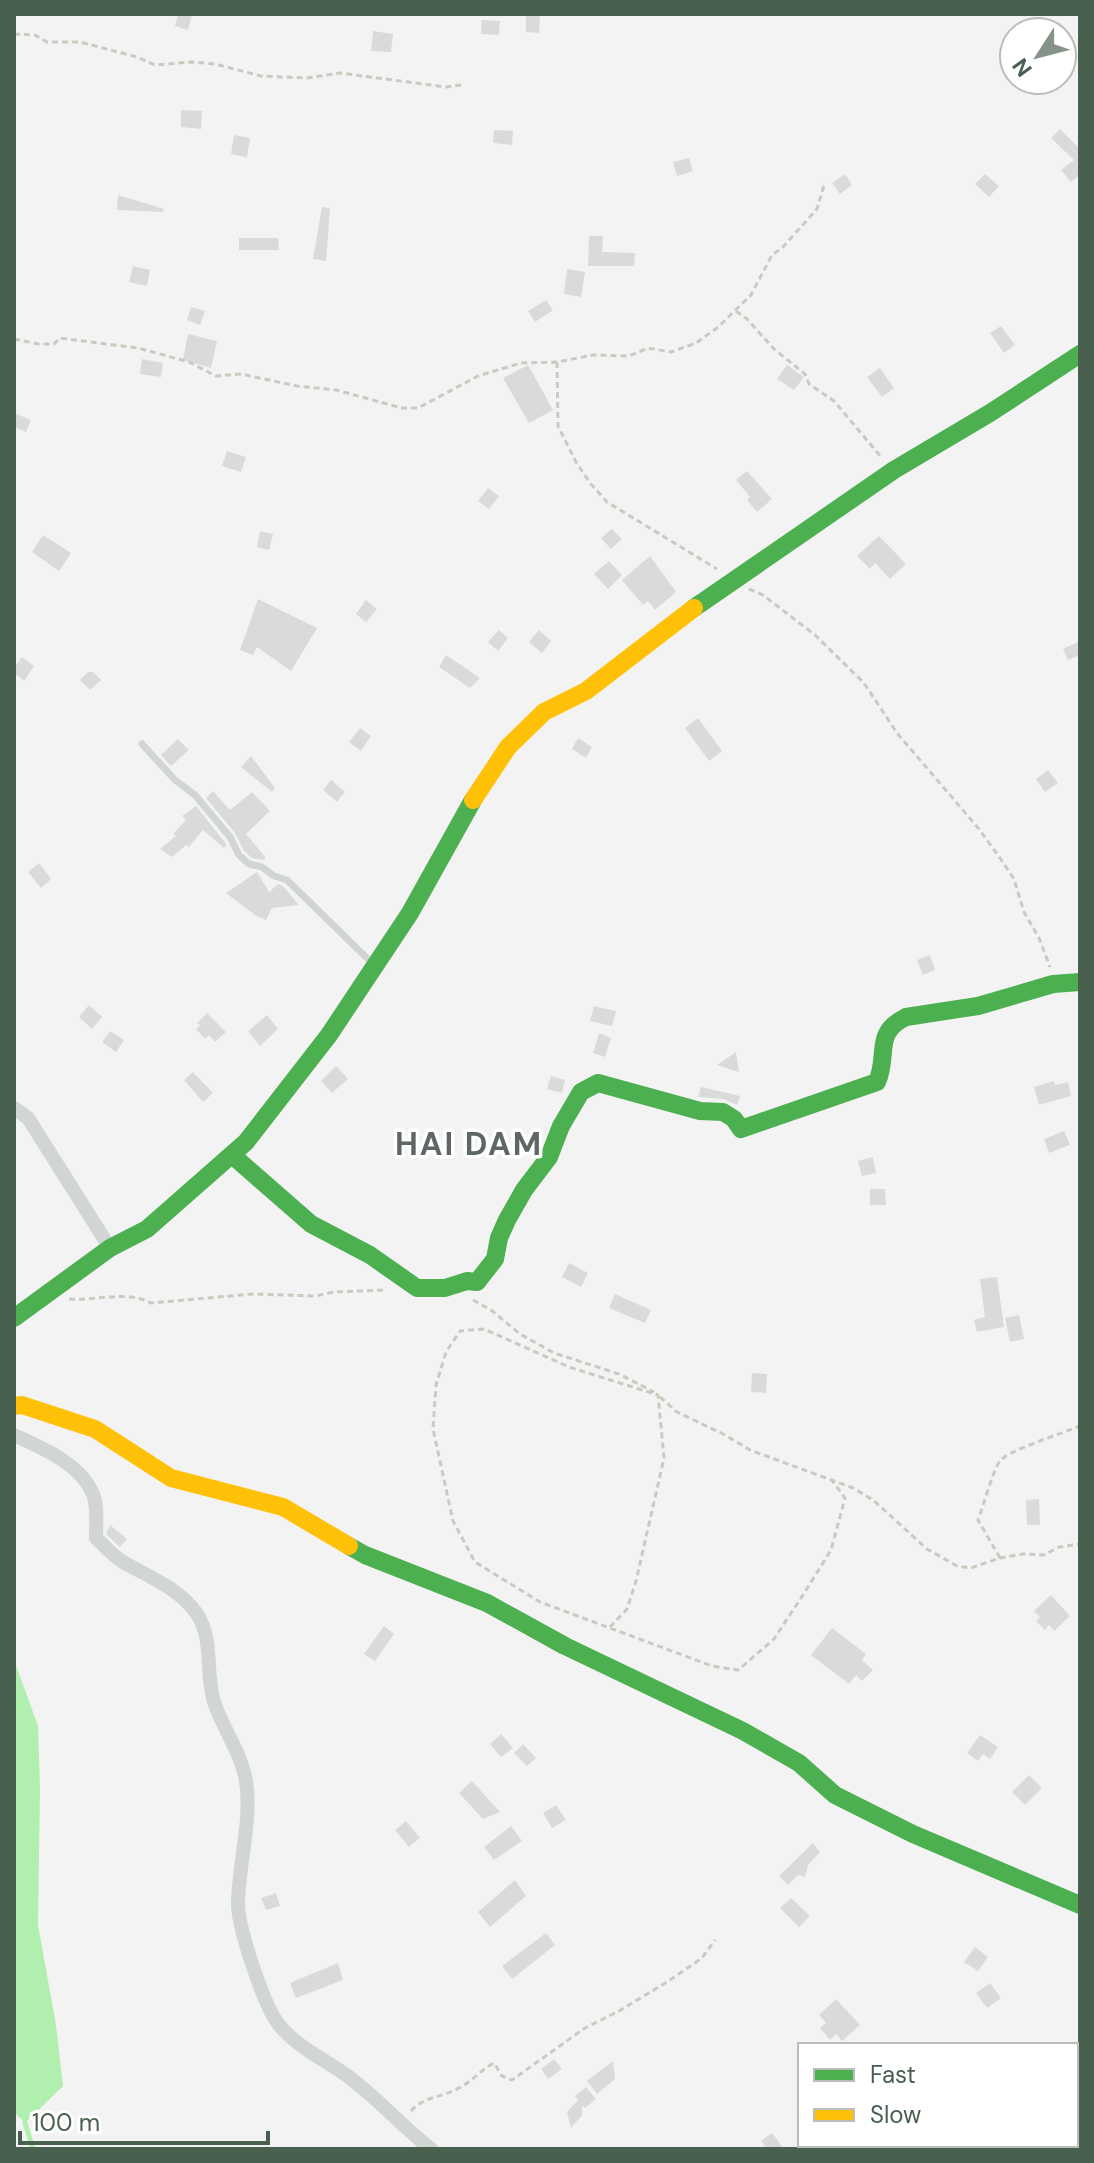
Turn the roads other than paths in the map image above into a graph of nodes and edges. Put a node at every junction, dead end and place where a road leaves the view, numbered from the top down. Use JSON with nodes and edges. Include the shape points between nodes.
{"nodes":[{"id":1,"x":1080,"y":354,"type":"edge"},
{"id":2,"x":142,"y":744,"type":"dead end"},
{"id":3,"x":374,"y":964,"type":"junction"},
{"id":4,"x":1080,"y":982,"type":"edge"},
{"id":5,"x":14,"y":1108,"type":"edge"},
{"id":6,"x":232,"y":1155,"type":"junction"},
{"id":7,"x":110,"y":1248,"type":"junction"},
{"id":8,"x":14,"y":1318,"type":"edge"},
{"id":9,"x":14,"y":1406,"type":"edge"},
{"id":10,"x":14,"y":1435,"type":"edge"},
{"id":11,"x":1080,"y":1905,"type":"edge"},
{"id":12,"x":431,"y":2149,"type":"edge"}],
"edges":[{"from":1,"to":3,"type":"street","via":[[894,470],[714,592],[586,691],[544,712],[508,747]]},
{"from":2,"to":3,"type":"lane","via":[[195,795],[239,855],[287,880]]},
{"from":3,"to":6,"type":"street","via":[[329,1035]]},
{"from":4,"to":6,"type":"street","via":[[1045,983],[979,1006],[917,1013],[891,1025],[877,1082],[815,1099],[741,1129],[723,1112],[700,1111],[598,1083],[581,1092],[549,1157],[507,1220],[495,1259],[477,1282],[417,1288],[311,1224]]},
{"from":5,"to":7,"type":"street","via":[[28,1118]]},
{"from":6,"to":7,"type":"street","via":[[147,1229]]},
{"from":7,"to":8,"type":"street"},
{"from":9,"to":11,"type":"street","via":[[95,1429],[171,1478],[283,1507],[365,1555],[487,1603],[743,1731],[799,1763],[835,1795],[913,1834]]},
{"from":10,"to":12,"type":"street","via":[[46,1450],[85,1479],[94,1496],[96,1538],[121,1561],[185,1599],[198,1615],[207,1640],[211,1690],[247,1784],[237,1905],[255,1974],[280,2026],[352,2079]]}]}
